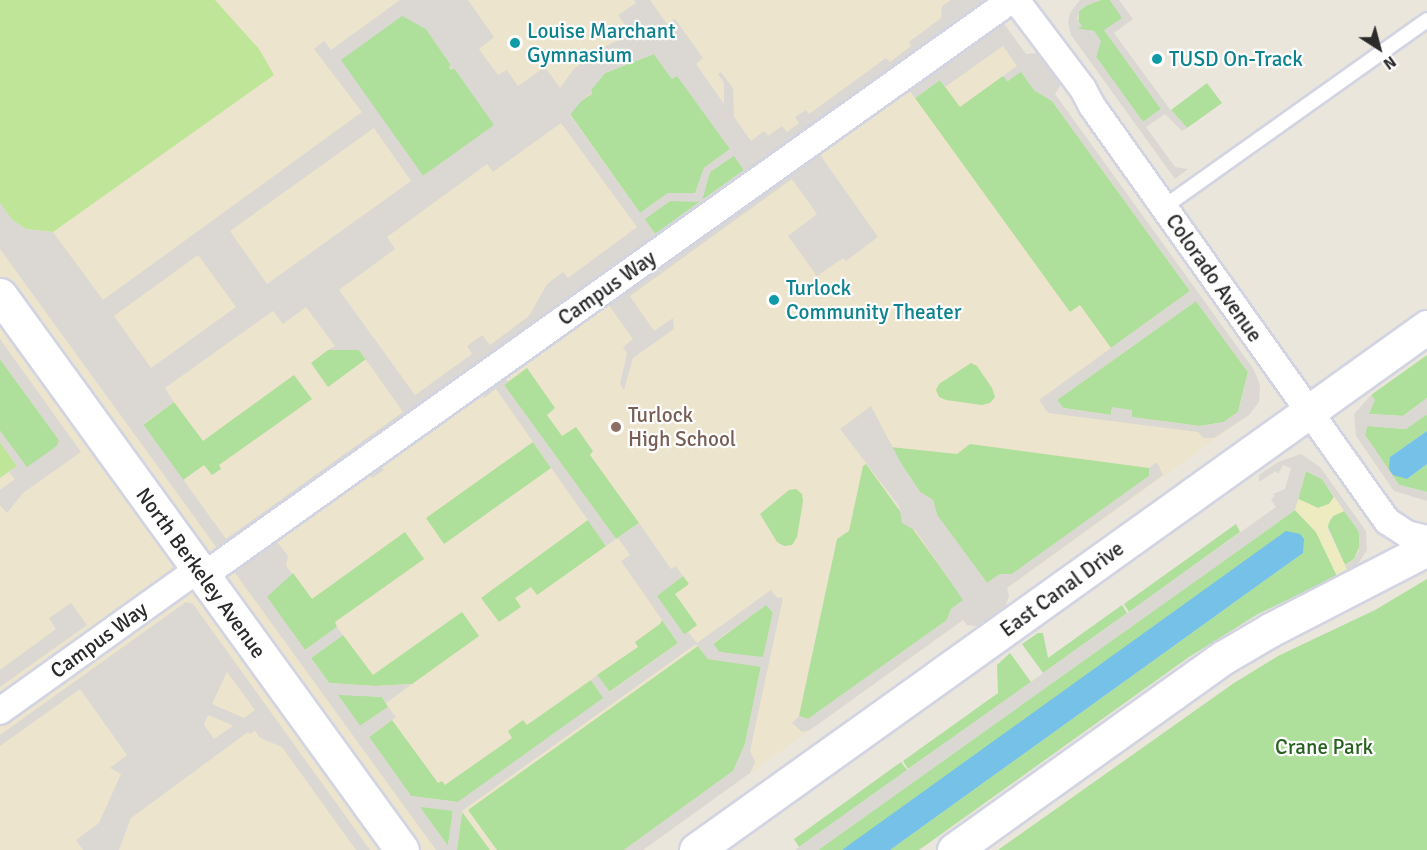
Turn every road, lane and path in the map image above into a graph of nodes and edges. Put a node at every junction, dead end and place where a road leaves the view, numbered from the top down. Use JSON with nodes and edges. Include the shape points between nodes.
{"nodes":[{"id":1,"x":1021,"y":2,"type":"edge"},
{"id":2,"x":1427,"y":20,"type":"edge"},
{"id":3,"x":1164,"y":207,"type":"junction"},
{"id":4,"x":0,"y":296,"type":"edge"},
{"id":5,"x":1427,"y":327,"type":"edge"},
{"id":6,"x":1309,"y":411,"type":"junction"},
{"id":7,"x":1427,"y":539,"type":"edge"},
{"id":8,"x":1427,"y":549,"type":"edge"},
{"id":9,"x":200,"y":573,"type":"junction"},
{"id":10,"x":0,"y":711,"type":"edge"},
{"id":11,"x":402,"y":850,"type":"edge"},
{"id":12,"x":696,"y":850,"type":"edge"},
{"id":13,"x":954,"y":850,"type":"edge"}],
"edges":[{"from":1,"to":3,"type":"street","name":"Colorado Avenue"},
{"from":1,"to":9,"type":"street","name":"Campus Way"},
{"from":2,"to":3,"type":"lane"},
{"from":3,"to":6,"type":"street","name":"Colorado Avenue"},
{"from":4,"to":9,"type":"main road","name":"North Berkeley Avenue"},
{"from":5,"to":6,"type":"main road","name":"East Canal Drive"},
{"from":6,"to":7,"type":"street","name":"Colorado Avenue","via":[[1387,521],[1407,534]]},
{"from":6,"to":12,"type":"main road","name":"East Canal Drive"},
{"from":8,"to":13,"type":"main road","via":[[1224,657]]},
{"from":9,"to":10,"type":"street","name":"Campus Way"},
{"from":9,"to":11,"type":"main road","name":"North Berkeley Avenue"}]}
